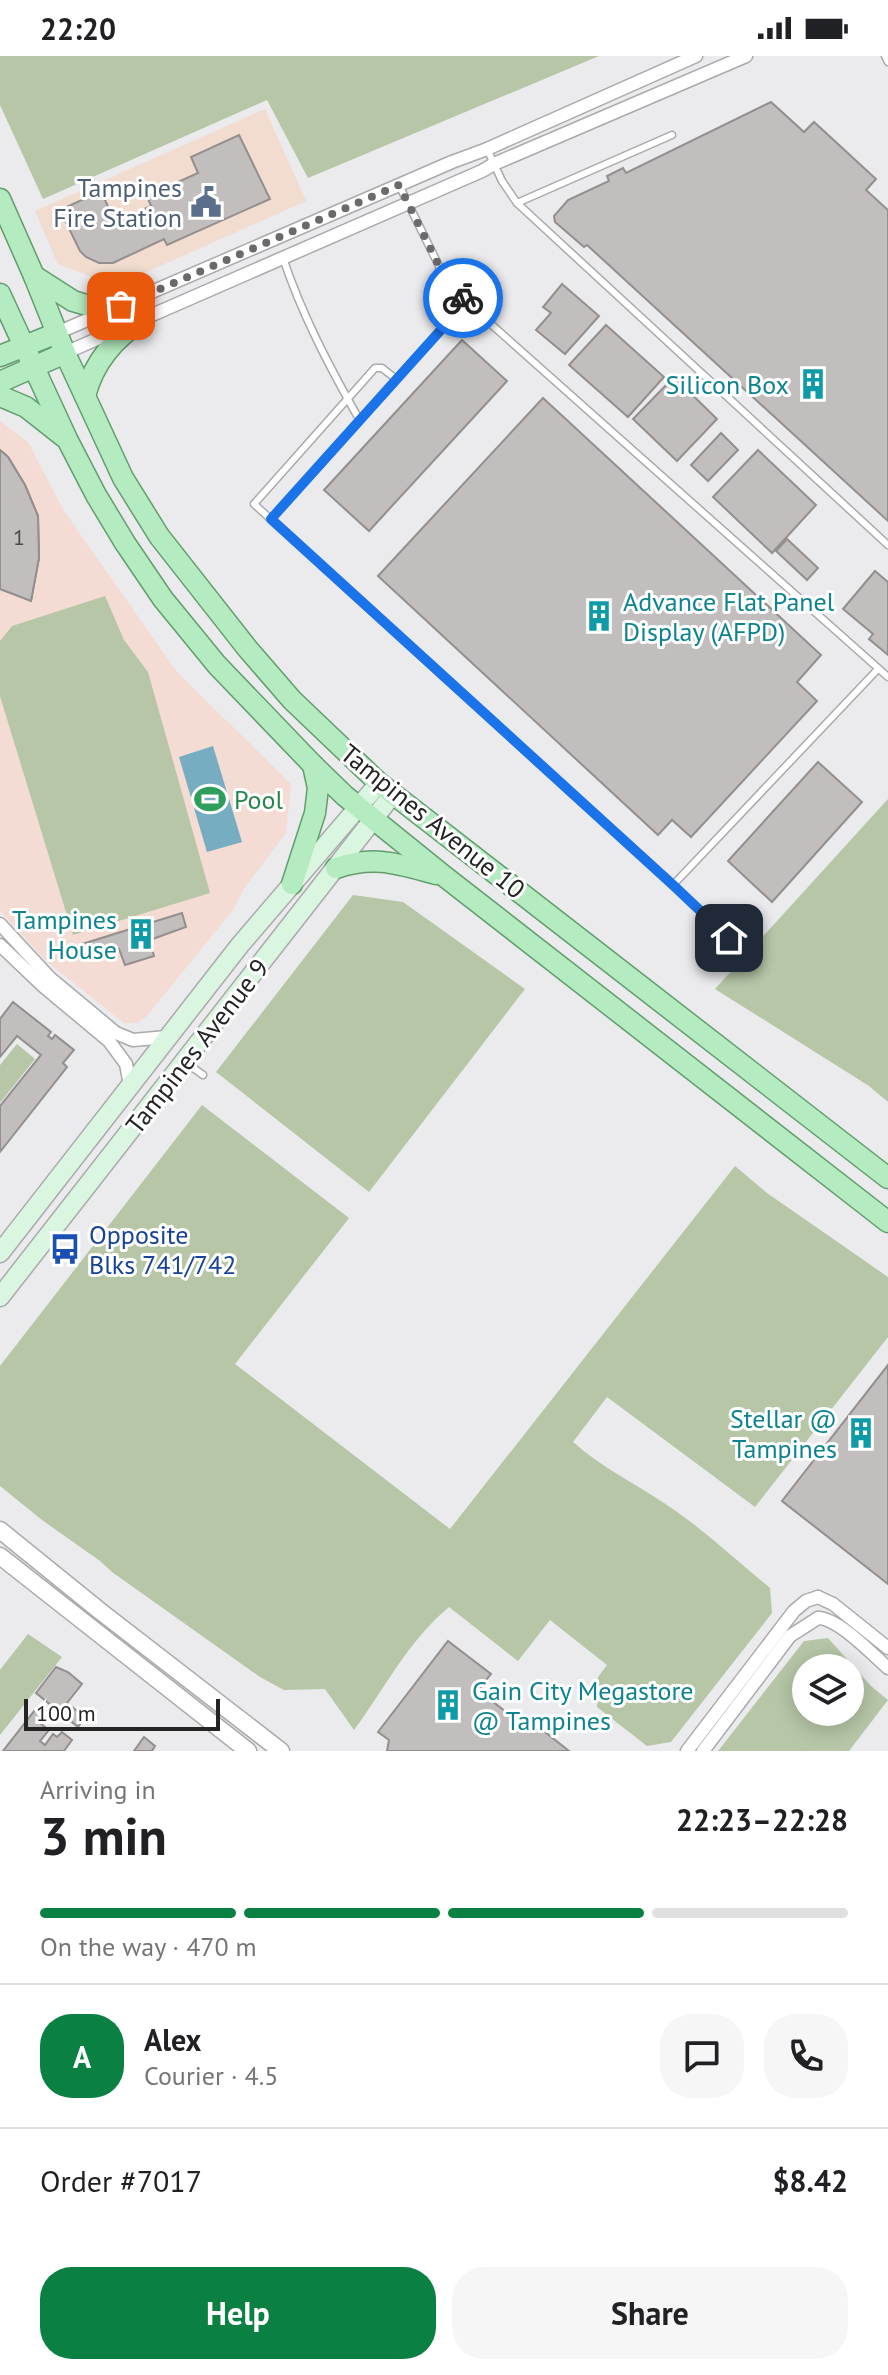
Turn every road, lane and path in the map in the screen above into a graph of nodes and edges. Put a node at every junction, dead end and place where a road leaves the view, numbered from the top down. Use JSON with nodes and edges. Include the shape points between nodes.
{"nodes":[{"id":1,"x":696,"y":56,"type":"edge"},
{"id":2,"x":746,"y":56,"type":"edge"},
{"id":3,"x":672,"y":135,"type":"dead end"},
{"id":4,"x":487,"y":149,"type":"junction"},
{"id":5,"x":494,"y":164,"type":"junction"},
{"id":6,"x":399,"y":185,"type":"junction"},
{"id":7,"x":0,"y":199,"type":"edge"},
{"id":8,"x":517,"y":203,"type":"junction"},
{"id":9,"x":407,"y":204,"type":"junction"},
{"id":10,"x":283,"y":258,"type":"junction"},
{"id":11,"x":34,"y":276,"type":"junction"},
{"id":12,"x":0,"y":294,"type":"edge"},
{"id":13,"x":466,"y":302,"type":"junction"},
{"id":14,"x":121,"y":306,"type":"junction"},
{"id":15,"x":144,"y":319,"type":"junction"},
{"id":16,"x":57,"y":333,"type":"junction"},
{"id":17,"x":24,"y":347,"type":"junction"},
{"id":18,"x":65,"y":353,"type":"junction"},
{"id":19,"x":0,"y":356,"type":"edge"},
{"id":20,"x":34,"y":368,"type":"junction"},
{"id":21,"x":396,"y":379,"type":"junction"},
{"id":22,"x":0,"y":382,"type":"edge"},
{"id":23,"x":0,"y":396,"type":"edge"},
{"id":24,"x":85,"y":396,"type":"junction"},
{"id":25,"x":347,"y":398,"type":"junction"},
{"id":26,"x":359,"y":419,"type":"junction"},
{"id":27,"x":67,"y":439,"type":"junction"},
{"id":28,"x":271,"y":519,"type":"junction"},
{"id":29,"x":888,"y":545,"type":"edge"},
{"id":30,"x":878,"y":669,"type":"junction"},
{"id":31,"x":888,"y":677,"type":"edge"},
{"id":32,"x":313,"y":765,"type":"junction"},
{"id":33,"x":386,"y":789,"type":"junction"},
{"id":34,"x":366,"y":813,"type":"junction"},
{"id":35,"x":336,"y":868,"type":"junction"},
{"id":36,"x":444,"y":876,"type":"junction"},
{"id":37,"x":292,"y":884,"type":"junction"},
{"id":38,"x":673,"y":885,"type":"junction"},
{"id":39,"x":0,"y":924,"type":"edge"},
{"id":40,"x":729,"y":938,"type":"dead end"},
{"id":41,"x":0,"y":945,"type":"edge"},
{"id":42,"x":167,"y":1037,"type":"junction"},
{"id":43,"x":185,"y":1061,"type":"junction"},
{"id":44,"x":203,"y":1075,"type":"dead end"},
{"id":45,"x":130,"y":1085,"type":"junction"},
{"id":46,"x":888,"y":1178,"type":"edge"},
{"id":47,"x":888,"y":1222,"type":"edge"},
{"id":48,"x":0,"y":1253,"type":"edge"},
{"id":49,"x":0,"y":1297,"type":"edge"},
{"id":50,"x":0,"y":1530,"type":"edge"},
{"id":51,"x":0,"y":1556,"type":"edge"},
{"id":52,"x":818,"y":1597,"type":"junction"},
{"id":53,"x":818,"y":1618,"type":"junction"},
{"id":54,"x":888,"y":1648,"type":"edge"},
{"id":55,"x":888,"y":1668,"type":"edge"},
{"id":56,"x":213,"y":1724,"type":"junction"},
{"id":57,"x":277,"y":1750,"type":"edge"},
{"id":58,"x":226,"y":1751,"type":"edge"},
{"id":59,"x":248,"y":1751,"type":"edge"},
{"id":60,"x":687,"y":1751,"type":"edge"},
{"id":61,"x":703,"y":1751,"type":"edge"}],
"edges":[{"from":1,"to":4,"type":"street"},
{"from":2,"to":5,"type":"street"},
{"from":3,"to":8,"type":"lane"},
{"from":4,"to":5,"type":"lane"},
{"from":4,"to":6,"type":"street"},
{"from":5,"to":8,"type":"lane"},
{"from":5,"to":9,"type":"street"},
{"from":6,"to":9,"type":"lane"},
{"from":6,"to":14,"type":"street"},
{"from":7,"to":11,"type":"main road","name":"Tampines Avenue 10"},
{"from":8,"to":29,"type":"lane"},
{"from":9,"to":10,"type":"street"},
{"from":9,"to":13,"type":"lane","via":[[441,270]]},
{"from":10,"to":15,"type":"street"},
{"from":10,"to":25,"type":"lane","via":[[296,297]]},
{"from":11,"to":14,"type":"main road","via":[[73,301],[100,309]]},
{"from":11,"to":16,"type":"main road","name":"Tampines Avenue 10"},
{"from":12,"to":17,"type":"main road","name":"Tampines Avenue 10"},
{"from":13,"to":21,"type":"lane"},
{"from":13,"to":30,"type":"lane"},
{"from":14,"to":16,"type":"street"},
{"from":15,"to":18,"type":"street"},
{"from":15,"to":24,"type":"main road","via":[[112,343],[93,371]]},
{"from":16,"to":17,"type":"main road"},
{"from":16,"to":18,"type":"main road","name":"Tampines Avenue 10"},
{"from":17,"to":19,"type":"main road"},
{"from":17,"to":20,"type":"main road","name":"Tampines Avenue 10"},
{"from":18,"to":20,"type":"main road"},
{"from":18,"to":24,"type":"main road","name":"Tampines Avenue 10"},
{"from":20,"to":22,"type":"main road"},
{"from":20,"to":27,"type":"main road","name":"Tampines Avenue 10"},
{"from":21,"to":25,"type":"lane","via":[[375,368]]},
{"from":21,"to":26,"type":"lane"},
{"from":23,"to":27,"type":"main road","via":[[26,407]]},
{"from":24,"to":33,"type":"main road","name":"Tampines Avenue 10","via":[[123,478],[159,536],[292,700]]},
{"from":25,"to":26,"type":"lane"},
{"from":25,"to":28,"type":"lane","via":[[254,504]]},
{"from":26,"to":28,"type":"lane"},
{"from":27,"to":32,"type":"main road","name":"Tampines Avenue 10","via":[[163,599],[217,665]]},
{"from":28,"to":38,"type":"lane"},
{"from":30,"to":31,"type":"lane"},
{"from":30,"to":38,"type":"lane"},
{"from":32,"to":34,"type":"main road","name":"Tampines Avenue 10"},
{"from":32,"to":37,"type":"main road","via":[[318,788],[315,813]]},
{"from":33,"to":34,"type":"main road","name":"Tampines Avenue 9"},
{"from":33,"to":46,"type":"main road","name":"Tampines Avenue 10"},
{"from":34,"to":35,"type":"main road","name":"Tampines Avenue 9"},
{"from":34,"to":36,"type":"main road","name":"Tampines Avenue 10"},
{"from":34,"to":37,"type":"main road","name":"Tampines Avenue 9"},
{"from":35,"to":36,"type":"main road","via":[[374,860]]},
{"from":35,"to":43,"type":"main road","name":"Tampines Avenue 9"},
{"from":36,"to":47,"type":"main road","name":"Tampines Avenue 10"},
{"from":37,"to":42,"type":"main road","name":"Tampines Avenue 9"},
{"from":38,"to":40,"type":"lane"},
{"from":39,"to":42,"type":"street","via":[[50,978],[116,1033],[133,1040]]},
{"from":41,"to":45,"type":"street","via":[[117,1050]]},
{"from":42,"to":45,"type":"main road","name":"Tampines Avenue 9"},
{"from":43,"to":44,"type":"lane"},
{"from":43,"to":49,"type":"main road","name":"Tampines Avenue 9"},
{"from":45,"to":48,"type":"main road","name":"Tampines Avenue 9"},
{"from":50,"to":57,"type":"street"},
{"from":51,"to":56,"type":"street"},
{"from":52,"to":53,"type":"street"},
{"from":52,"to":54,"type":"street"},
{"from":52,"to":60,"type":"street","via":[[794,1611]]},
{"from":53,"to":55,"type":"street","via":[[834,1623]]},
{"from":53,"to":61,"type":"street","via":[[790,1636]]},
{"from":56,"to":58,"type":"street"},
{"from":56,"to":59,"type":"street"}]}
